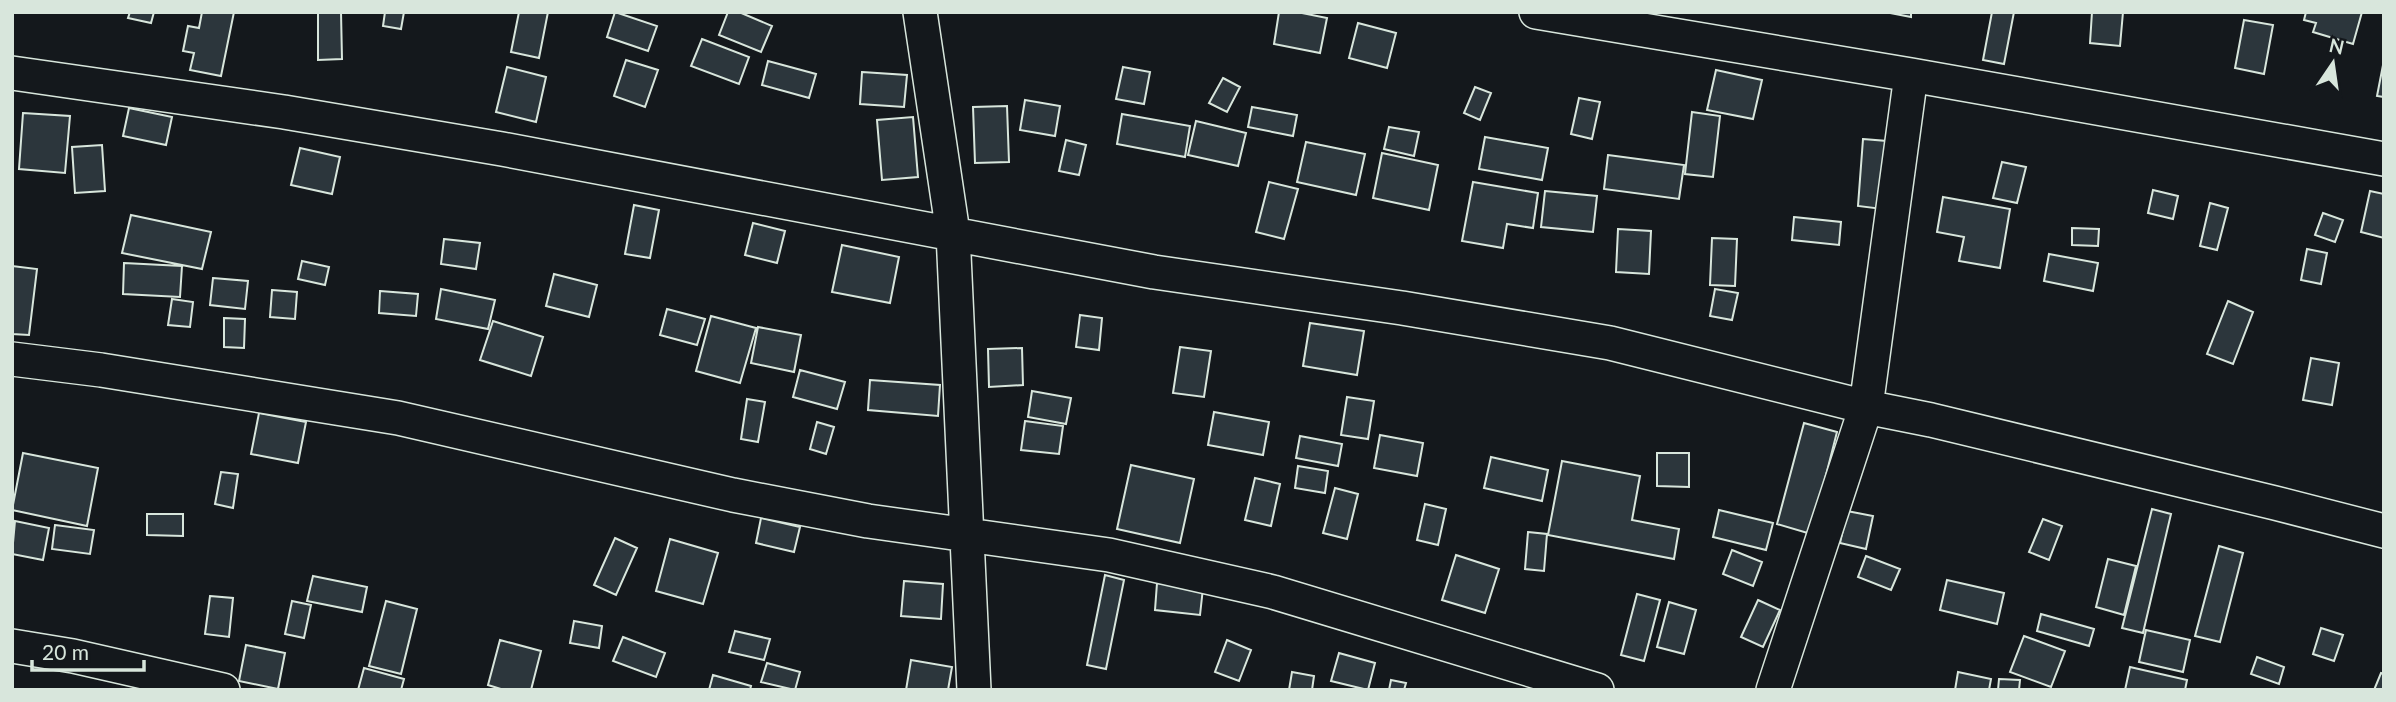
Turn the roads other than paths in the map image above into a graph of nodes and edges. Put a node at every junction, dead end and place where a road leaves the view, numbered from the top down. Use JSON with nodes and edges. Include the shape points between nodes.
{"nodes":[{"id":1,"x":920,"y":12,"type":"edge"},
{"id":2,"x":1536,"y":12,"type":"edge"},
{"id":3,"x":12,"y":74,"type":"edge"},
{"id":4,"x":1911,"y":75,"type":"junction"},
{"id":5,"x":2384,"y":159,"type":"edge"},
{"id":6,"x":953,"y":233,"type":"junction"},
{"id":7,"x":12,"y":359,"type":"edge"},
{"id":8,"x":1866,"y":407,"type":"junction"},
{"id":9,"x":2384,"y":531,"type":"edge"},
{"id":10,"x":968,"y":535,"type":"junction"},
{"id":11,"x":12,"y":646,"type":"edge"},
{"id":12,"x":223,"y":690,"type":"edge"},
{"id":13,"x":974,"y":690,"type":"edge"},
{"id":14,"x":1597,"y":690,"type":"edge"},
{"id":15,"x":1773,"y":690,"type":"edge"}],
"edges":[{"from":1,"to":6,"type":"street"},
{"from":2,"to":4,"type":"street"},
{"from":3,"to":6,"type":"street","via":[[298,114]]},
{"from":4,"to":5,"type":"street"},
{"from":4,"to":8,"type":"street"},
{"from":6,"to":8,"type":"street","via":[[1154,272],[1610,343]]},
{"from":6,"to":10,"type":"street"},
{"from":7,"to":10,"type":"street","via":[[398,418],[733,495],[868,522]]},
{"from":8,"to":9,"type":"street"},
{"from":8,"to":15,"type":"street"},
{"from":10,"to":13,"type":"street"},
{"from":10,"to":14,"type":"street","via":[[1109,555],[1273,592]]},
{"from":11,"to":12,"type":"street"}]}
